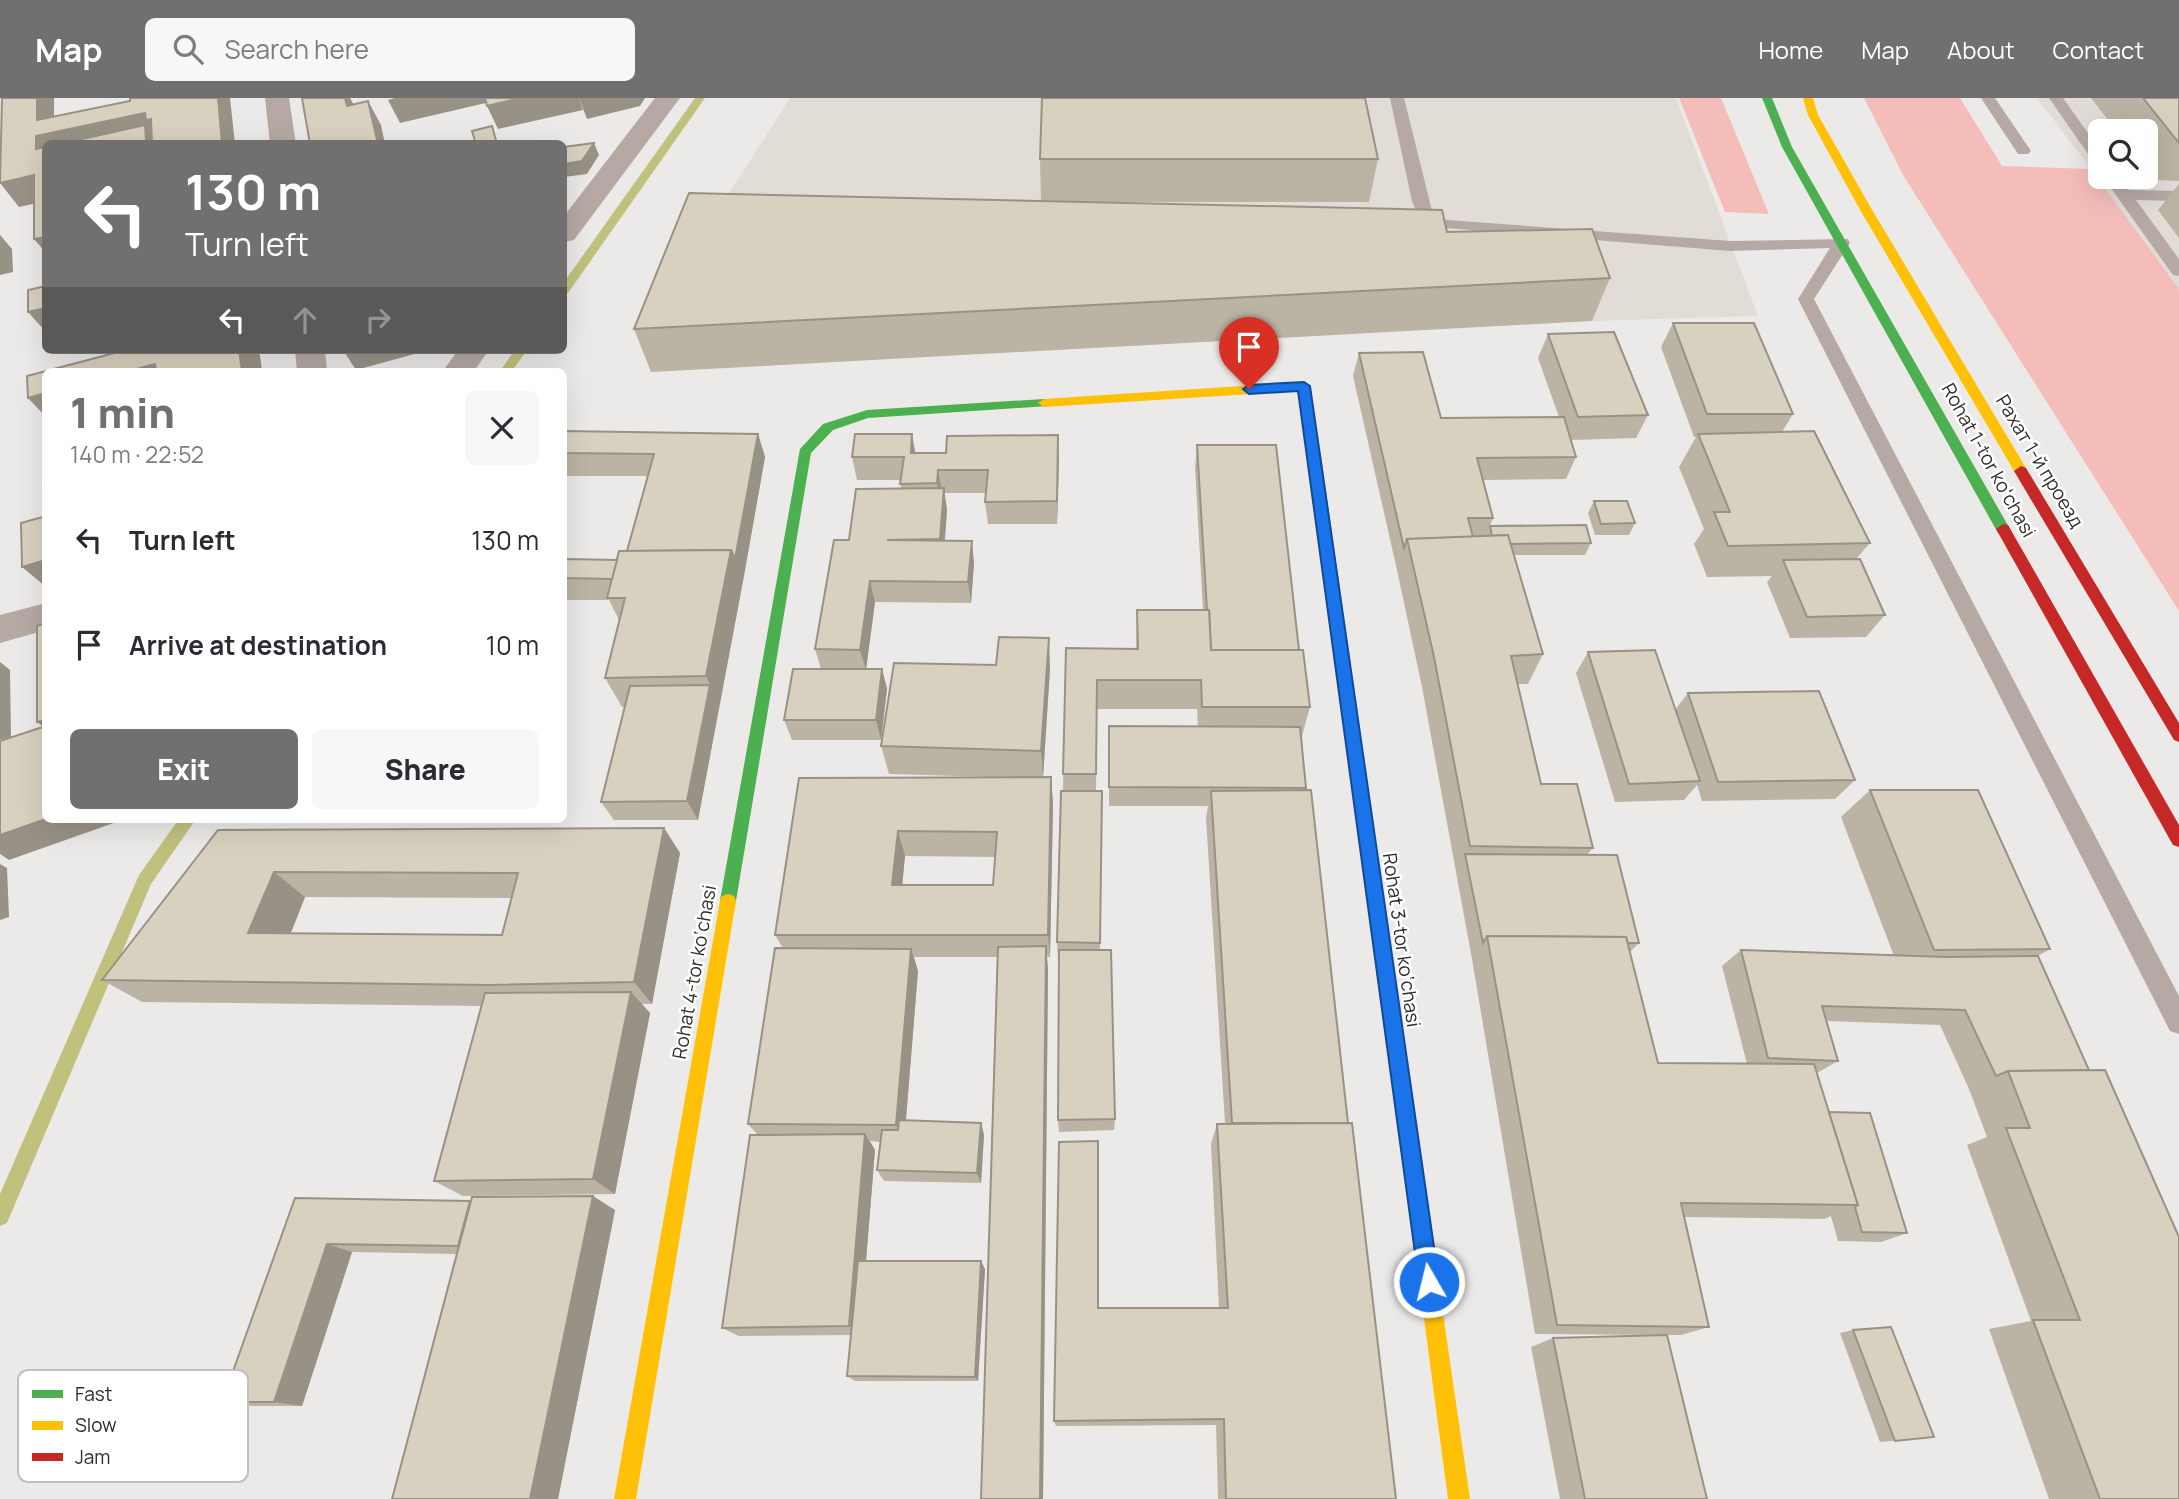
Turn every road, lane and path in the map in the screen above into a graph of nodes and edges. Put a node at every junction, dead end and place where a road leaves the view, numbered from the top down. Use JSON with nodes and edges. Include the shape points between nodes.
{"nodes":[{"id":1,"x":277,"y":98,"type":"edge"},
{"id":2,"x":668,"y":98,"type":"edge"},
{"id":3,"x":1397,"y":98,"type":"edge"},
{"id":4,"x":1767,"y":98,"type":"edge"},
{"id":5,"x":1808,"y":98,"type":"edge"},
{"id":6,"x":1988,"y":98,"type":"edge"},
{"id":7,"x":2056,"y":98,"type":"edge"},
{"id":8,"x":282,"y":140,"type":"edge"},
{"id":9,"x":2088,"y":144,"type":"edge"},
{"id":10,"x":2024,"y":151,"type":"dead end"},
{"id":11,"x":2120,"y":189,"type":"edge"},
{"id":12,"x":2124,"y":195,"type":"junction"},
{"id":13,"x":2179,"y":196,"type":"edge"},
{"id":14,"x":567,"y":230,"type":"edge"},
{"id":15,"x":1842,"y":243,"type":"junction"},
{"id":16,"x":2179,"y":271,"type":"edge"},
{"id":17,"x":471,"y":354,"type":"edge"},
{"id":18,"x":460,"y":368,"type":"edge"},
{"id":19,"x":804,"y":452,"type":"joint"},
{"id":20,"x":42,"y":617,"type":"edge"},
{"id":21,"x":0,"y":629,"type":"edge"},
{"id":22,"x":2179,"y":736,"type":"edge"},
{"id":23,"x":2179,"y":840,"type":"edge"},
{"id":24,"x":2179,"y":1022,"type":"edge"},
{"id":25,"x":625,"y":1499,"type":"edge"},
{"id":26,"x":1460,"y":1499,"type":"edge"}],
"edges":[{"from":1,"to":8,"type":"street"},
{"from":2,"to":14,"type":"street"},
{"from":3,"to":15,"type":"lane","via":[[1428,223],[1730,246]]},
{"from":4,"to":15,"type":"street","name":"Rohat 1-tor koʻchasi","via":[[1787,147]]},
{"from":5,"to":22,"type":"street","name":"Рахат 1-й проезд","via":[[1865,208]]},
{"from":6,"to":10,"type":"lane"},
{"from":7,"to":9,"type":"lane"},
{"from":11,"to":12,"type":"lane"},
{"from":12,"to":13,"type":"lane"},
{"from":12,"to":16,"type":"lane"},
{"from":15,"to":23,"type":"street","name":"Rohat 1-tor koʻchasi"},
{"from":15,"to":24,"type":"lane","via":[[1806,299]]},
{"from":17,"to":18,"type":"street"},
{"from":19,"to":25,"type":"street","name":"Rohat 4-tor ko‘chasi"},
{"from":19,"to":26,"type":"street","name":"Rohat 3-tor ko‘chasi","via":[[828,427],[867,414],[1304,386]]},
{"from":20,"to":21,"type":"street"}]}
